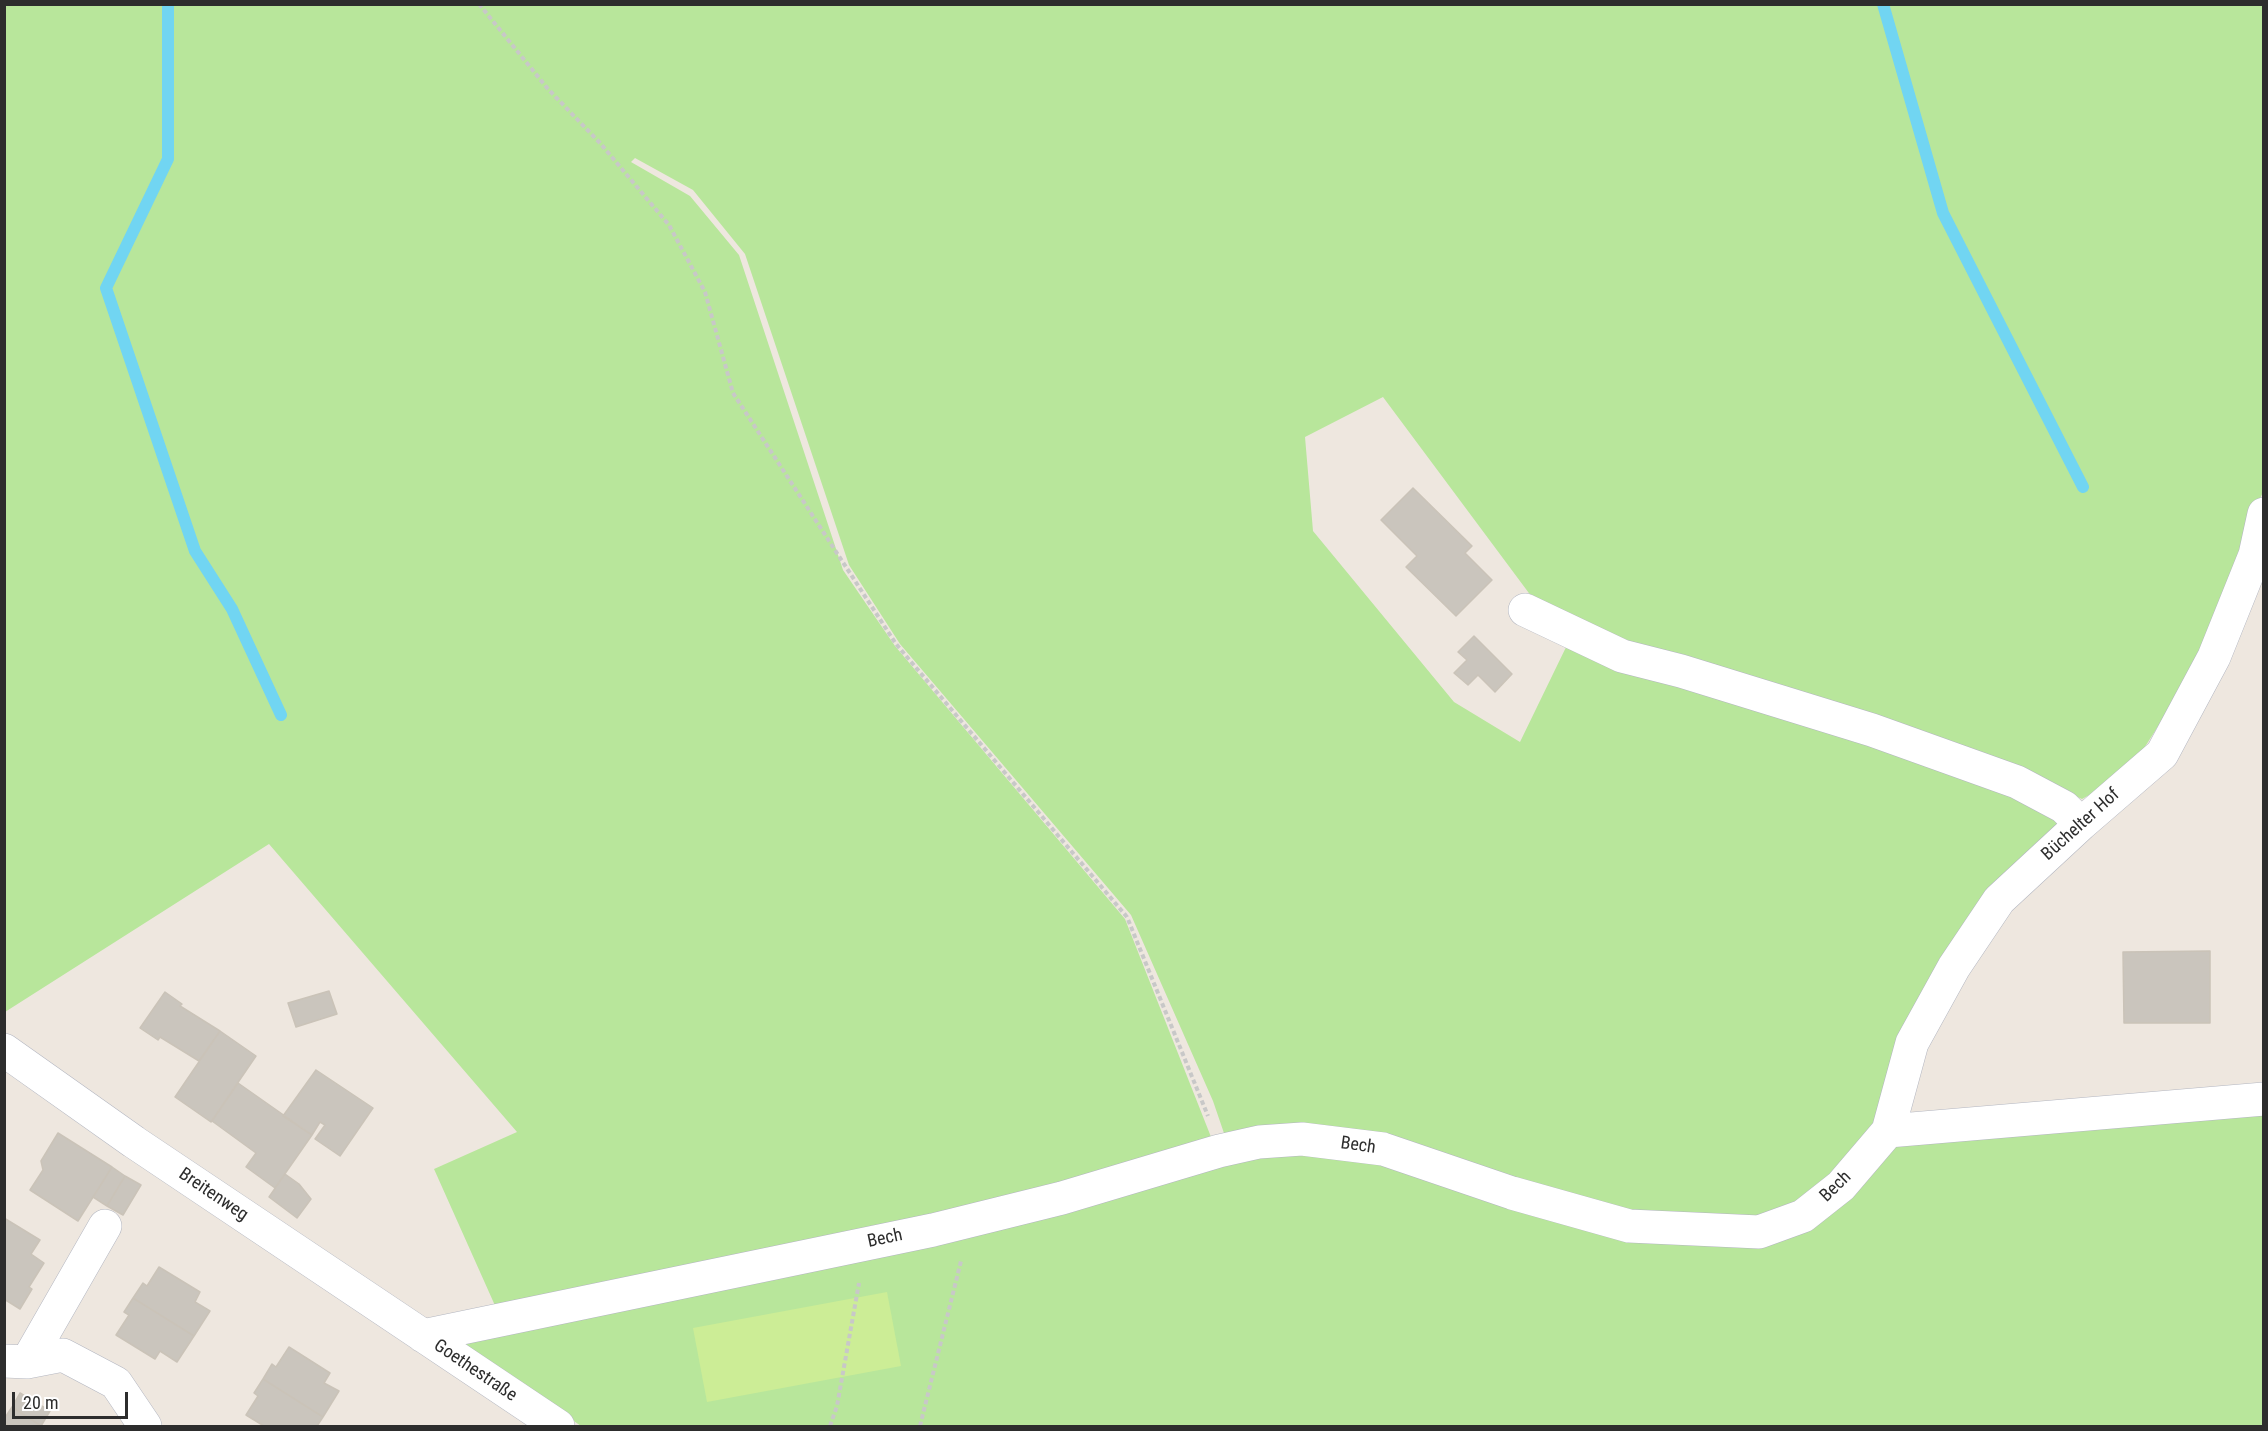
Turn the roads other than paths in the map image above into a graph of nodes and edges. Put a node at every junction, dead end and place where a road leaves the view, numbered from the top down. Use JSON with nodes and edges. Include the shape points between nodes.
{"nodes":[{"id":1,"x":2264,"y":514,"type":"edge"},
{"id":2,"x":1525,"y":610,"type":"dead end"},
{"id":3,"x":2081,"y":824,"type":"junction"},
{"id":4,"x":4,"y":1050,"type":"edge"},
{"id":5,"x":2264,"y":1100,"type":"edge"},
{"id":6,"x":1888,"y":1131,"type":"junction"},
{"id":7,"x":105,"y":1226,"type":"dead end"},
{"id":8,"x":423,"y":1336,"type":"junction"},
{"id":9,"x":16,"y":1361,"type":"edge"},
{"id":10,"x":145,"y":1426,"type":"edge"},
{"id":11,"x":558,"y":1426,"type":"edge"}],
"edges":[{"from":1,"to":3,"type":"street","name":"Büchelter Hof","via":[[2255,555],[2214,657],[2162,754]]},
{"from":2,"to":3,"type":"street","via":[[1622,656],[1872,730],[2017,782],[2064,807]]},
{"from":3,"to":6,"type":"street","name":"Büchelter Hof","via":[[1999,900],[1954,967],[1912,1043]]},
{"from":4,"to":8,"type":"street","name":"Breitenweg"},
{"from":5,"to":6,"type":"street"},
{"from":6,"to":8,"type":"street","name":"Bech","via":[[1841,1186],[1803,1216],[1759,1232],[1629,1226],[1512,1193],[1383,1149],[1302,1139],[1260,1142],[971,1220]]},
{"from":7,"to":9,"type":"street"},
{"from":8,"to":11,"type":"street","name":"Goethestraße"},
{"from":9,"to":10,"type":"street","via":[[63,1355],[116,1383]]}]}
